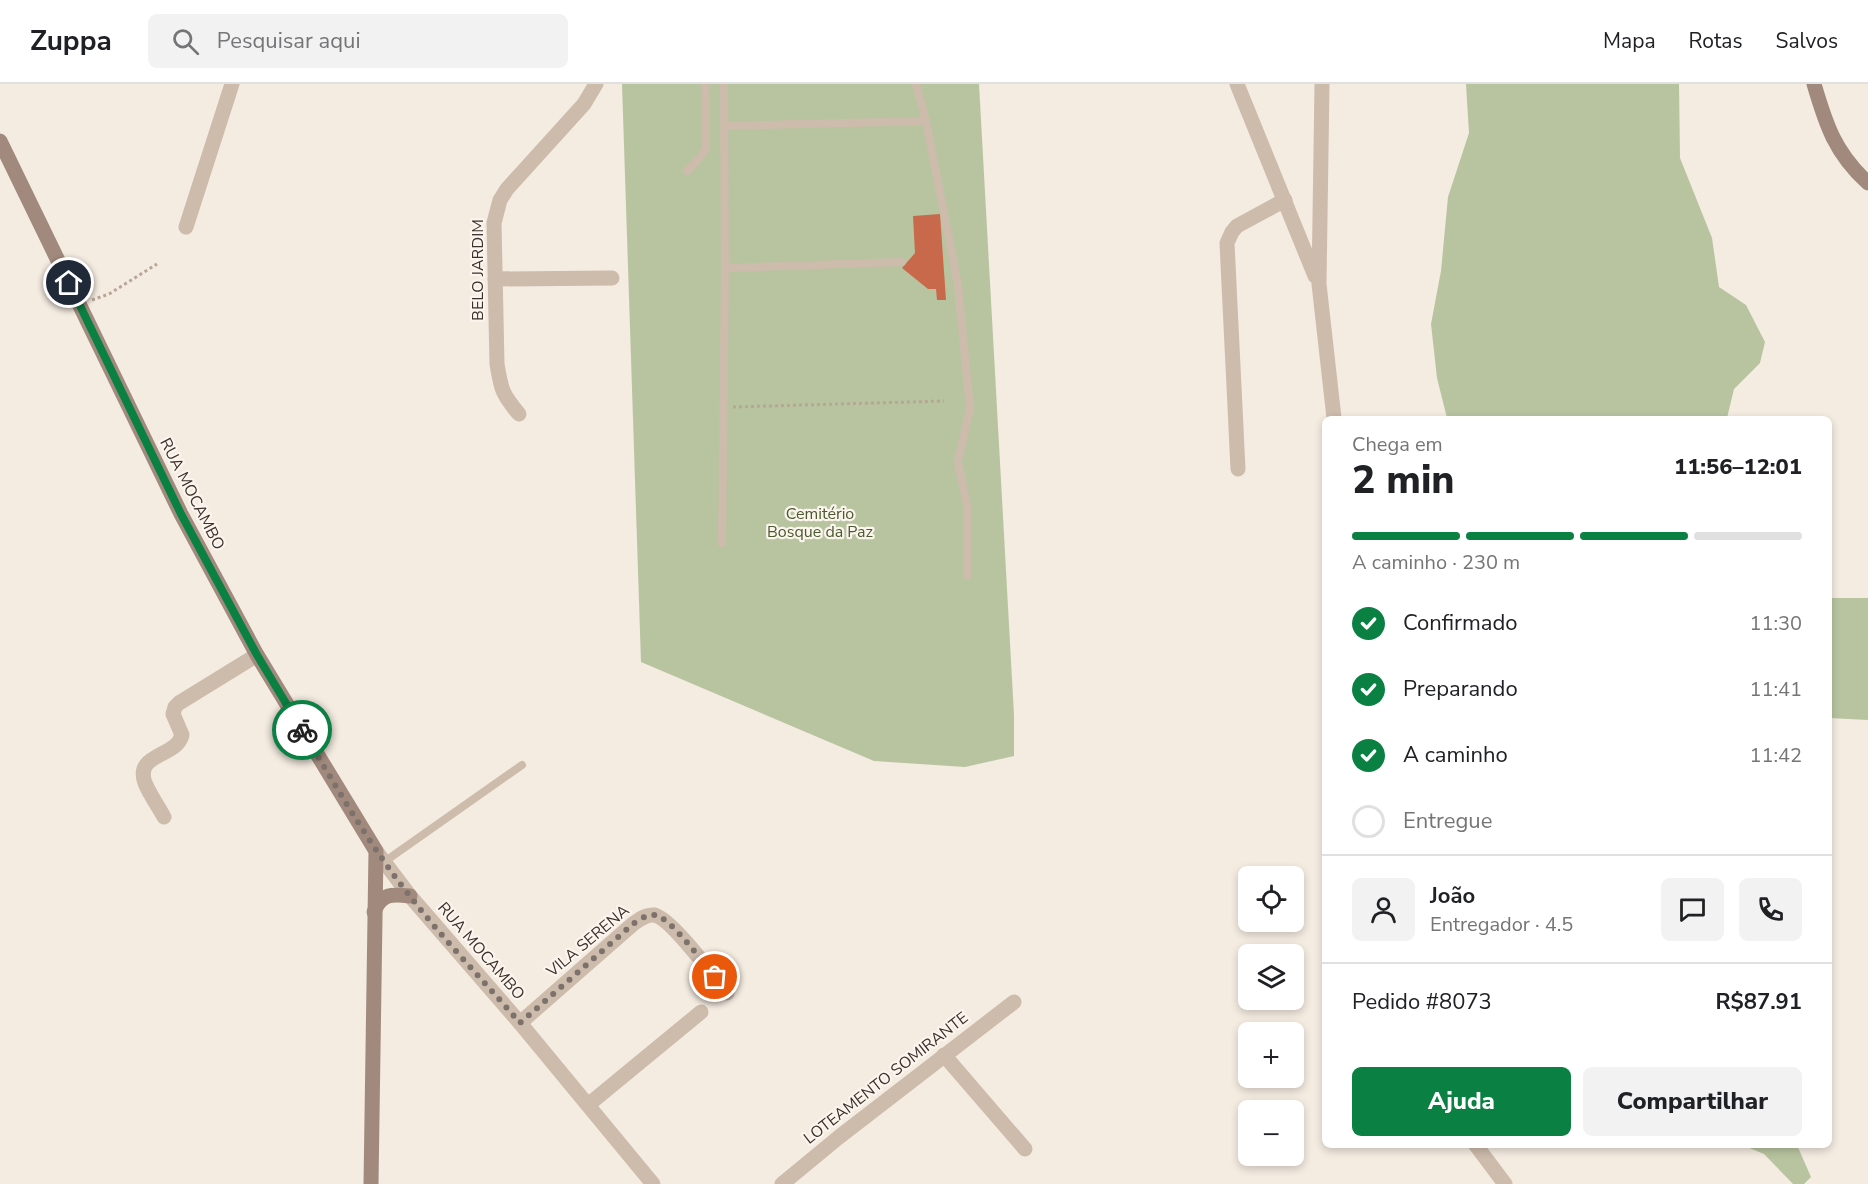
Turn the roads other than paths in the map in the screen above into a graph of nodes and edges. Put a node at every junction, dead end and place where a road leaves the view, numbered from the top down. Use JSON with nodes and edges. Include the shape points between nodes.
{"nodes":[{"id":1,"x":231,"y":84,"type":"edge"},
{"id":2,"x":596,"y":84,"type":"edge"},
{"id":3,"x":705,"y":84,"type":"edge"},
{"id":4,"x":723,"y":84,"type":"edge"},
{"id":5,"x":916,"y":84,"type":"edge"},
{"id":6,"x":1237,"y":84,"type":"edge"},
{"id":7,"x":1322,"y":84,"type":"edge"},
{"id":8,"x":1814,"y":84,"type":"edge"},
{"id":9,"x":926,"y":121,"type":"junction"},
{"id":10,"x":725,"y":126,"type":"junction"},
{"id":11,"x":0,"y":141,"type":"edge"},
{"id":12,"x":687,"y":171,"type":"dead end"},
{"id":13,"x":1868,"y":183,"type":"edge"},
{"id":14,"x":1285,"y":200,"type":"junction"},
{"id":15,"x":186,"y":227,"type":"dead end"},
{"id":16,"x":902,"y":262,"type":"dead end"},
{"id":17,"x":725,"y":267,"type":"junction"},
{"id":18,"x":612,"y":278,"type":"dead end"},
{"id":19,"x":495,"y":279,"type":"junction"},
{"id":20,"x":1318,"y":284,"type":"junction"},
{"id":21,"x":519,"y":414,"type":"dead end"},
{"id":22,"x":1334,"y":416,"type":"edge"},
{"id":23,"x":1238,"y":469,"type":"dead end"},
{"id":24,"x":722,"y":543,"type":"dead end"},
{"id":25,"x":967,"y":576,"type":"dead end"},
{"id":26,"x":257,"y":655,"type":"junction"},
{"id":27,"x":522,"y":765,"type":"dead end"},
{"id":28,"x":164,"y":817,"type":"dead end"},
{"id":29,"x":380,"y":856,"type":"junction"},
{"id":30,"x":410,"y":897,"type":"junction"},
{"id":31,"x":374,"y":912,"type":"junction"},
{"id":32,"x":727,"y":993,"type":"dead end"},
{"id":33,"x":1014,"y":1002,"type":"dead end"},
{"id":34,"x":701,"y":1012,"type":"dead end"},
{"id":35,"x":520,"y":1023,"type":"junction"},
{"id":36,"x":944,"y":1055,"type":"junction"},
{"id":37,"x":588,"y":1105,"type":"junction"},
{"id":38,"x":1478,"y":1148,"type":"edge"},
{"id":39,"x":1025,"y":1149,"type":"dead end"},
{"id":40,"x":371,"y":1184,"type":"edge"},
{"id":41,"x":653,"y":1184,"type":"edge"},
{"id":42,"x":782,"y":1184,"type":"edge"},
{"id":43,"x":1505,"y":1184,"type":"edge"}],
"edges":[{"from":1,"to":15,"type":"street"},
{"from":2,"to":19,"type":"street","name":"BELO JARDIM","via":[[584,104],[500,200],[494,223]]},
{"from":3,"to":12,"type":"lane","via":[[706,148]]},
{"from":4,"to":10,"type":"lane"},
{"from":5,"to":9,"type":"lane"},
{"from":6,"to":14,"type":"street"},
{"from":7,"to":20,"type":"street"},
{"from":8,"to":13,"type":"main road","via":[[1838,149]]},
{"from":9,"to":10,"type":"lane"},
{"from":9,"to":25,"type":"lane","via":[[958,285],[970,408],[958,462],[968,505]]},
{"from":10,"to":17,"type":"lane"},
{"from":11,"to":26,"type":"main road","name":"RUA MOCAMBO","via":[[181,514]]},
{"from":14,"to":20,"type":"street"},
{"from":14,"to":23,"type":"street","via":[[1237,226],[1227,243]]},
{"from":16,"to":17,"type":"lane"},
{"from":17,"to":24,"type":"lane"},
{"from":18,"to":19,"type":"street"},
{"from":19,"to":21,"type":"street","name":"BELO JARDIM","via":[[500,382],[505,398]]},
{"from":20,"to":22,"type":"street"},
{"from":26,"to":28,"type":"street","via":[[179,703],[173,711],[182,739],[149,761],[143,775]]},
{"from":26,"to":29,"type":"main road","name":"RUA MOCAMBO"},
{"from":27,"to":29,"type":"lane"},
{"from":29,"to":30,"type":"street","name":"RUA MOCAMBO"},
{"from":29,"to":31,"type":"main road"},
{"from":30,"to":31,"type":"main road","via":[[387,896],[377,903]]},
{"from":30,"to":35,"type":"street","name":"RUA MOCAMBO"},
{"from":31,"to":40,"type":"main road"},
{"from":32,"to":35,"type":"street","name":"VILA SERENA","via":[[676,931],[661,918],[648,916],[633,924]]},
{"from":33,"to":36,"type":"street","name":"LOTEAMENTO SOMIRANTE"},
{"from":34,"to":37,"type":"street"},
{"from":35,"to":37,"type":"street","name":"RUA MOCAMBO"},
{"from":36,"to":39,"type":"street"},
{"from":36,"to":42,"type":"street","name":"LOTEAMENTO SOMIRANTE"},
{"from":37,"to":41,"type":"street","name":"RUA MOCAMBO"},
{"from":38,"to":43,"type":"street"}]}
